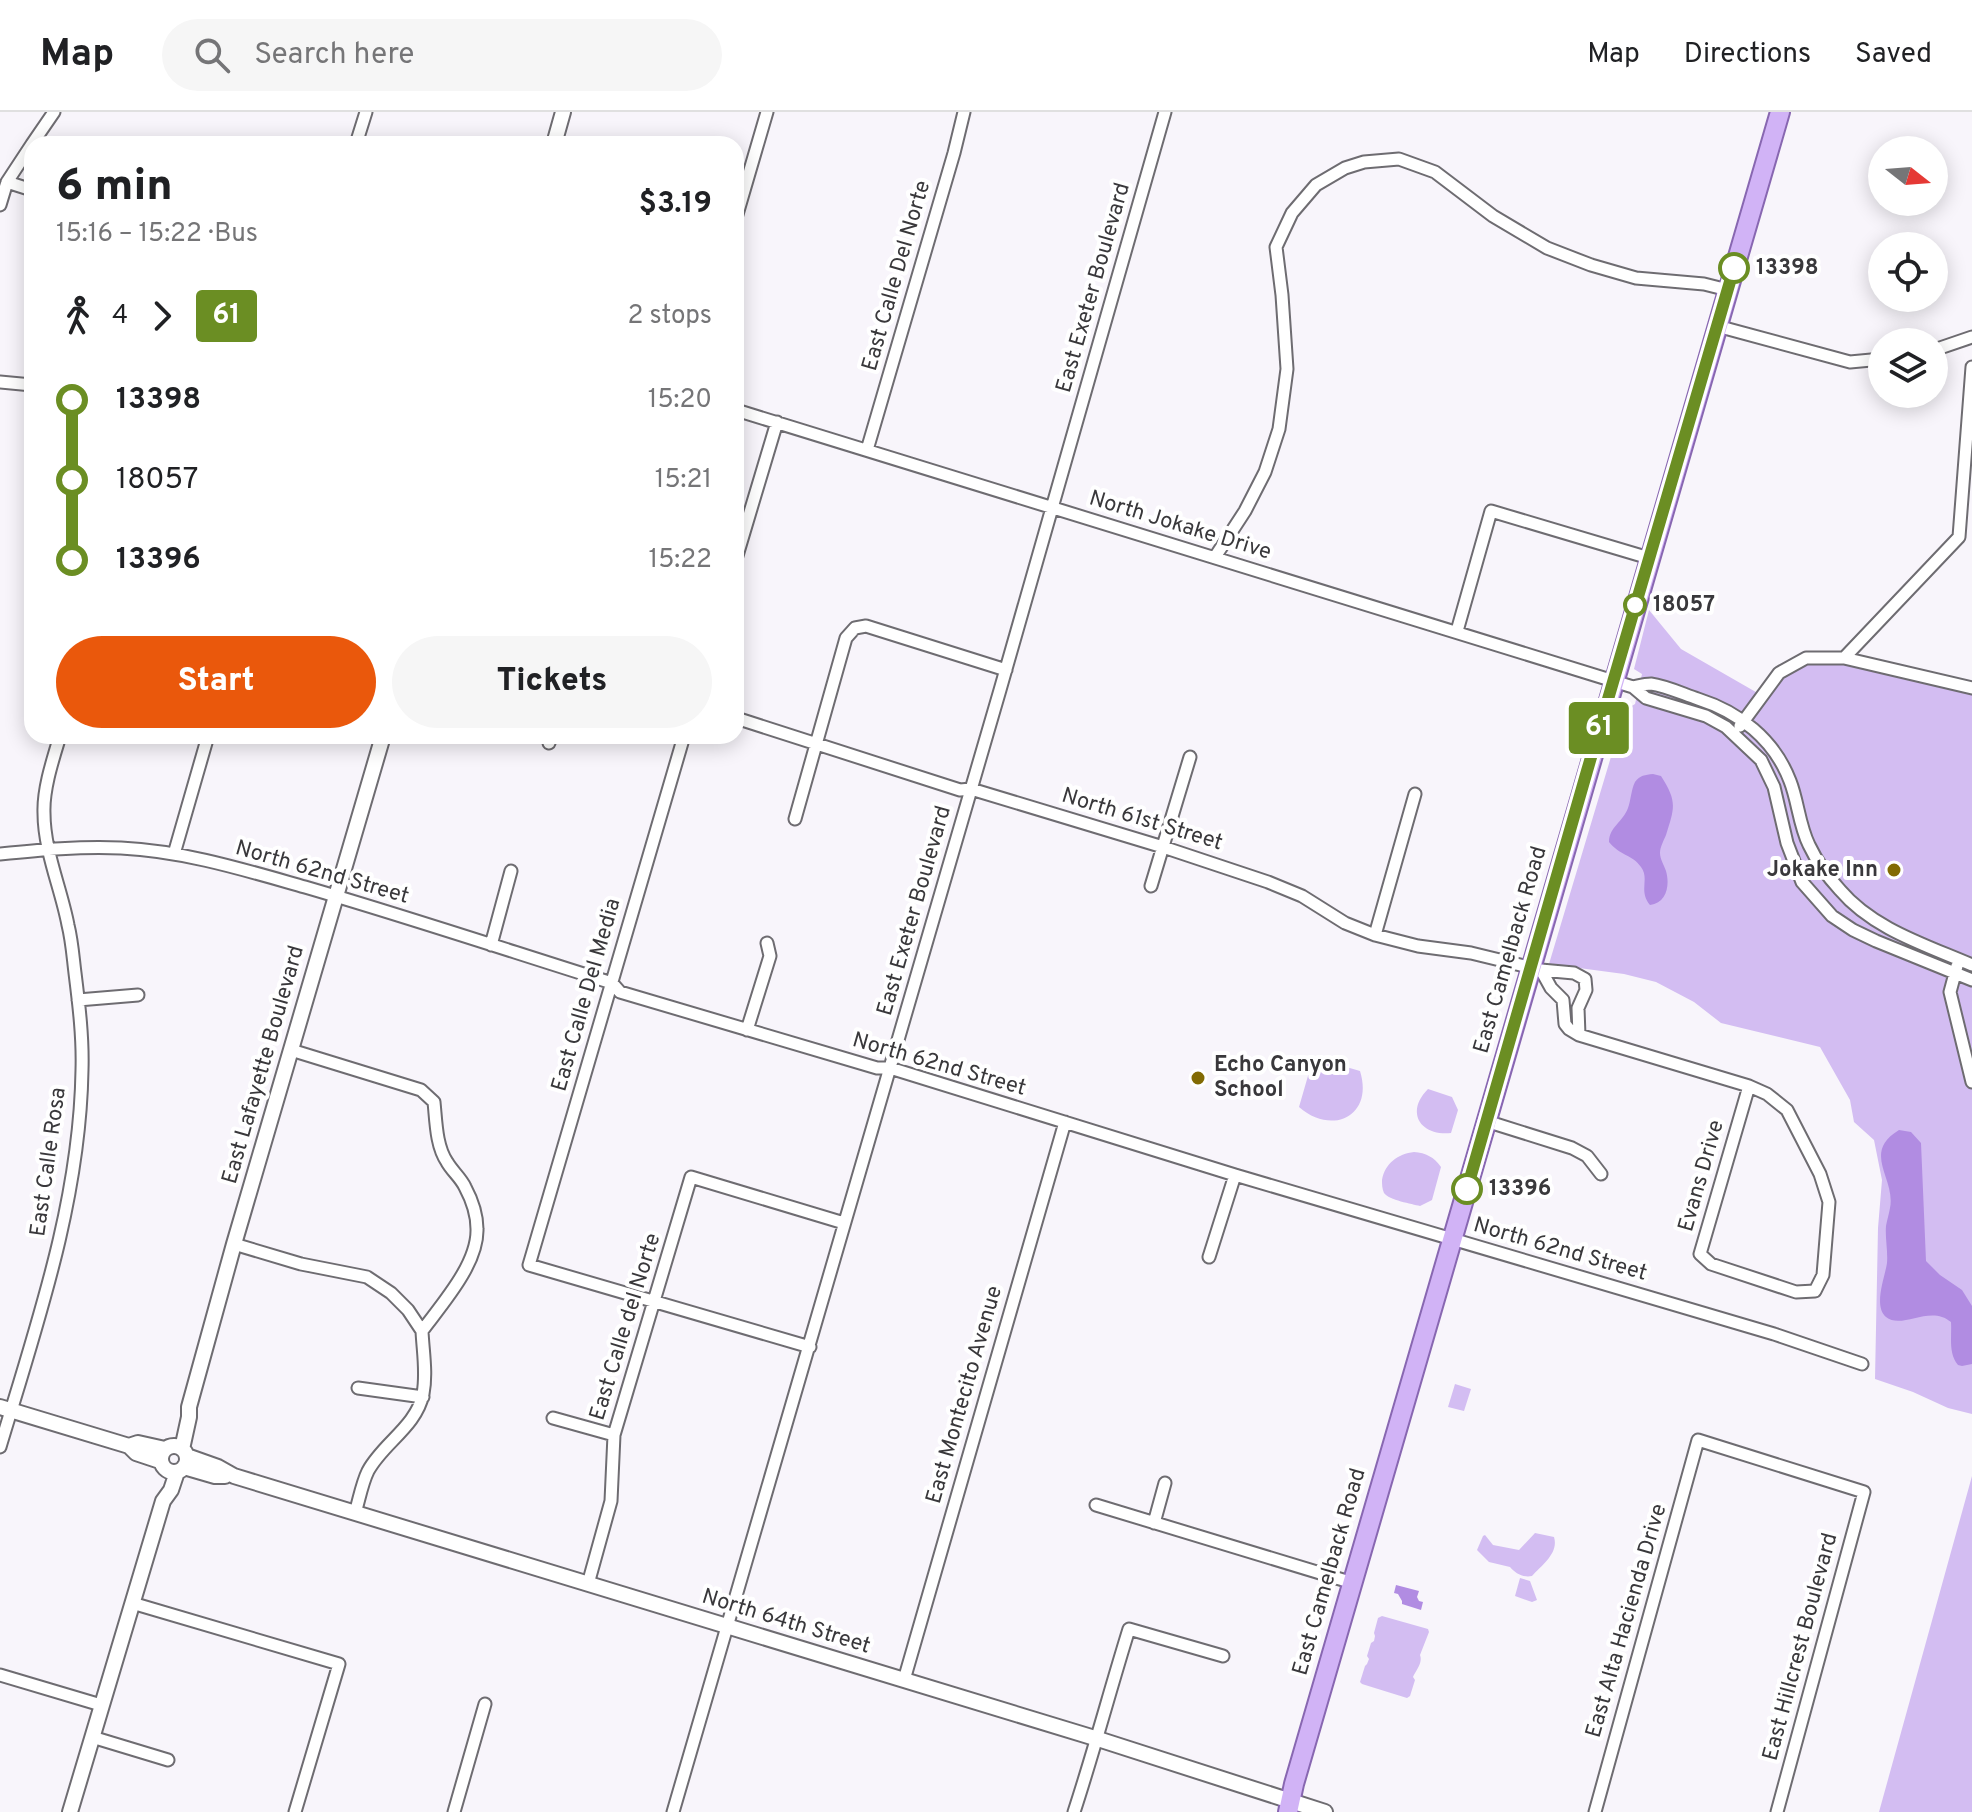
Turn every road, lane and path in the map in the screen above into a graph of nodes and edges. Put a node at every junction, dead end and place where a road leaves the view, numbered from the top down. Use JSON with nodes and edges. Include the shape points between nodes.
{"nodes":[{"id":1,"x":54,"y":112,"type":"edge"},
{"id":2,"x":366,"y":112,"type":"edge"},
{"id":3,"x":563,"y":112,"type":"edge"},
{"id":4,"x":767,"y":112,"type":"edge"},
{"id":5,"x":964,"y":112,"type":"edge"},
{"id":6,"x":1165,"y":112,"type":"edge"},
{"id":7,"x":1780,"y":112,"type":"edge"},
{"id":8,"x":38,"y":136,"type":"edge"},
{"id":9,"x":358,"y":136,"type":"edge"},
{"id":10,"x":556,"y":136,"type":"edge"},
{"id":11,"x":24,"y":156,"type":"edge"},
{"id":12,"x":7,"y":182,"type":"junction"},
{"id":13,"x":24,"y":187,"type":"edge"},
{"id":14,"x":744,"y":191,"type":"edge"},
{"id":15,"x":0,"y":205,"type":"edge"},
{"id":16,"x":1728,"y":290,"type":"junction"},
{"id":17,"x":1717,"y":326,"type":"junction"},
{"id":18,"x":1972,"y":337,"type":"edge"},
{"id":19,"x":1948,"y":345,"type":"edge"},
{"id":20,"x":1868,"y":360,"type":"edge"},
{"id":21,"x":1972,"y":367,"type":"edge"},
{"id":22,"x":0,"y":382,"type":"edge"},
{"id":23,"x":24,"y":384,"type":"edge"},
{"id":24,"x":744,"y":412,"type":"edge"},
{"id":25,"x":777,"y":422,"type":"junction"},
{"id":26,"x":867,"y":450,"type":"junction"},
{"id":27,"x":1051,"y":507,"type":"junction"},
{"id":28,"x":744,"y":532,"type":"edge"},
{"id":29,"x":1215,"y":557,"type":"junction"},
{"id":30,"x":1649,"y":558,"type":"junction"},
{"id":31,"x":1457,"y":631,"type":"junction"},
{"id":32,"x":1844,"y":658,"type":"junction"},
{"id":33,"x":1006,"y":670,"type":"junction"},
{"id":34,"x":1613,"y":681,"type":"junction"},
{"id":35,"x":1633,"y":687,"type":"junction"},
{"id":36,"x":1972,"y":688,"type":"edge"},
{"id":37,"x":744,"y":721,"type":"edge"},
{"id":38,"x":1744,"y":721,"type":"junction"},
{"id":39,"x":1735,"y":733,"type":"junction"},
{"id":40,"x":58,"y":744,"type":"edge"},
{"id":41,"x":206,"y":744,"type":"edge"},
{"id":42,"x":381,"y":744,"type":"edge"},
{"id":43,"x":682,"y":744,"type":"edge"},
{"id":44,"x":816,"y":744,"type":"junction"},
{"id":45,"x":1190,"y":757,"type":"dead end"},
{"id":46,"x":971,"y":789,"type":"junction"},
{"id":47,"x":1415,"y":794,"type":"dead end"},
{"id":48,"x":795,"y":819,"type":"dead end"},
{"id":49,"x":1163,"y":847,"type":"junction"},
{"id":50,"x":49,"y":849,"type":"junction"},
{"id":51,"x":0,"y":854,"type":"edge"},
{"id":52,"x":174,"y":854,"type":"junction"},
{"id":53,"x":511,"y":871,"type":"dead end"},
{"id":54,"x":1151,"y":886,"type":"dead end"},
{"id":55,"x":336,"y":896,"type":"junction"},
{"id":56,"x":1375,"y":935,"type":"junction"},
{"id":57,"x":767,"y":943,"type":"dead end"},
{"id":58,"x":491,"y":945,"type":"junction"},
{"id":59,"x":1960,"y":959,"type":"junction"},
{"id":60,"x":1972,"y":965,"type":"edge"},
{"id":61,"x":1536,"y":968,"type":"junction"},
{"id":62,"x":1954,"y":973,"type":"junction"},
{"id":63,"x":1972,"y":980,"type":"edge"},
{"id":64,"x":612,"y":983,"type":"junction"},
{"id":65,"x":138,"y":995,"type":"dead end"},
{"id":66,"x":78,"y":1000,"type":"junction"},
{"id":67,"x":1563,"y":1000,"type":"junction"},
{"id":68,"x":1581,"y":1001,"type":"junction"},
{"id":69,"x":747,"y":1030,"type":"junction"},
{"id":70,"x":1579,"y":1035,"type":"junction"},
{"id":71,"x":291,"y":1050,"type":"junction"},
{"id":72,"x":890,"y":1068,"type":"junction"},
{"id":73,"x":1972,"y":1082,"type":"edge"},
{"id":74,"x":1749,"y":1086,"type":"junction"},
{"id":75,"x":1486,"y":1121,"type":"junction"},
{"id":76,"x":1065,"y":1122,"type":"junction"},
{"id":77,"x":1601,"y":1174,"type":"dead end"},
{"id":78,"x":1235,"y":1175,"type":"junction"},
{"id":79,"x":844,"y":1223,"type":"junction"},
{"id":80,"x":1453,"y":1239,"type":"junction"},
{"id":81,"x":234,"y":1244,"type":"junction"},
{"id":82,"x":1209,"y":1257,"type":"dead end"},
{"id":83,"x":654,"y":1301,"type":"junction"},
{"id":84,"x":422,"y":1331,"type":"junction"},
{"id":85,"x":810,"y":1347,"type":"junction"},
{"id":86,"x":1862,"y":1364,"type":"dead end"},
{"id":87,"x":358,"y":1388,"type":"dead end"},
{"id":88,"x":423,"y":1397,"type":"junction"},
{"id":89,"x":6,"y":1409,"type":"edge"},
{"id":90,"x":553,"y":1418,"type":"dead end"},
{"id":91,"x":614,"y":1435,"type":"junction"},
{"id":92,"x":0,"y":1447,"type":"edge"},
{"id":93,"x":174,"y":1459,"type":"junction"},
{"id":94,"x":1165,"y":1483,"type":"dead end"},
{"id":95,"x":1864,"y":1492,"type":"joint"},
{"id":96,"x":1096,"y":1505,"type":"dead end"},
{"id":97,"x":355,"y":1513,"type":"junction"},
{"id":98,"x":1154,"y":1523,"type":"junction"},
{"id":99,"x":1353,"y":1583,"type":"junction"},
{"id":100,"x":588,"y":1584,"type":"junction"},
{"id":101,"x":132,"y":1603,"type":"junction"},
{"id":102,"x":727,"y":1627,"type":"junction"},
{"id":103,"x":1223,"y":1656,"type":"dead end"},
{"id":104,"x":0,"y":1675,"type":"edge"},
{"id":105,"x":904,"y":1680,"type":"junction"},
{"id":106,"x":485,"y":1704,"type":"dead end"},
{"id":107,"x":101,"y":1705,"type":"junction"},
{"id":108,"x":92,"y":1737,"type":"junction"},
{"id":109,"x":1098,"y":1739,"type":"junction"},
{"id":110,"x":168,"y":1760,"type":"dead end"},
{"id":111,"x":1286,"y":1808,"type":"edge"},
{"id":112,"x":70,"y":1812,"type":"edge"},
{"id":113,"x":295,"y":1812,"type":"edge"},
{"id":114,"x":454,"y":1812,"type":"edge"},
{"id":115,"x":673,"y":1812,"type":"edge"},
{"id":116,"x":1074,"y":1812,"type":"edge"},
{"id":117,"x":1325,"y":1812,"type":"edge"},
{"id":118,"x":1595,"y":1812,"type":"edge"},
{"id":119,"x":1777,"y":1812,"type":"edge"}],
"edges":[{"from":1,"to":8,"type":"street"},
{"from":2,"to":9,"type":"street"},
{"from":3,"to":10,"type":"street"},
{"from":4,"to":14,"type":"street"},
{"from":5,"to":26,"type":"street","name":"East Calle Del Norte"},
{"from":6,"to":27,"type":"street","name":"East Exeter Boulevard"},
{"from":7,"to":16,"type":"main road","name":"East Camelback Road"},
{"from":11,"to":12,"type":"street"},
{"from":12,"to":13,"type":"street"},
{"from":12,"to":15,"type":"street"},
{"from":16,"to":17,"type":"main road","name":"East Camelback Road"},
{"from":16,"to":29,"type":"street","via":[[1636,278],[1577,260],[1504,223],[1435,172],[1399,159],[1345,168],[1316,185],[1292,213],[1276,247],[1287,369],[1279,429],[1265,472]]},
{"from":17,"to":20,"type":"street","via":[[1850,362]]},
{"from":17,"to":30,"type":"main road","name":"East Camelback Road"},
{"from":18,"to":19,"type":"street"},
{"from":21,"to":32,"type":"street","via":[[1959,537]]},
{"from":22,"to":23,"type":"street"},
{"from":24,"to":25,"type":"street","name":"North Jokake Drive"},
{"from":25,"to":26,"type":"street","name":"North Jokake Drive"},
{"from":25,"to":28,"type":"street"},
{"from":26,"to":27,"type":"street","name":"North Jokake Drive"},
{"from":27,"to":29,"type":"street","name":"North Jokake Drive"},
{"from":27,"to":33,"type":"street","name":"East Exeter Boulevard"},
{"from":29,"to":31,"type":"street","name":"North Jokake Drive"},
{"from":30,"to":31,"type":"street","via":[[1491,511]]},
{"from":30,"to":34,"type":"main road","name":"East Camelback Road"},
{"from":31,"to":34,"type":"street","name":"North Jokake Drive"},
{"from":32,"to":36,"type":"street"},
{"from":32,"to":38,"type":"street","via":[[1806,658],[1779,673]]},
{"from":33,"to":44,"type":"street","via":[[866,626],[855,628],[846,638]]},
{"from":33,"to":46,"type":"street","name":"East Exeter Boulevard"},
{"from":34,"to":35,"type":"street","name":"North Jokake Drive"},
{"from":34,"to":61,"type":"main road","name":"East Camelback Road"},
{"from":35,"to":38,"type":"street","via":[[1650,684],[1684,694]]},
{"from":35,"to":39,"type":"street","via":[[1646,698],[1706,716]]},
{"from":37,"to":44,"type":"street","name":"North 61st Street"},
{"from":38,"to":39,"type":"street"},
{"from":38,"to":59,"type":"street","via":[[1775,750],[1791,781],[1809,846],[1842,893],[1886,927]]},
{"from":39,"to":62,"type":"street","via":[[1761,760],[1774,787],[1802,882],[1832,916],[1876,941]]},
{"from":40,"to":50,"type":"street","name":"East Calle Rosa","via":[[44,812]]},
{"from":41,"to":52,"type":"street"},
{"from":42,"to":55,"type":"street","name":"East Lafayette Boulevard"},
{"from":43,"to":64,"type":"street","name":"East Calle Del Media"},
{"from":44,"to":46,"type":"street","name":"North 61st Street","via":[[960,790]]},
{"from":44,"to":48,"type":"street"},
{"from":45,"to":49,"type":"street"},
{"from":46,"to":49,"type":"street","name":"North 61st Street"},
{"from":46,"to":72,"type":"street","name":"East Exeter Boulevard"},
{"from":47,"to":56,"type":"street"},
{"from":49,"to":54,"type":"street"},
{"from":49,"to":56,"type":"street","name":"North 61st Street","via":[[1276,885]]},
{"from":50,"to":51,"type":"street","name":"North 62nd Street"},
{"from":50,"to":52,"type":"street","name":"North 62nd Street"},
{"from":50,"to":66,"type":"street","name":"East Calle Rosa","via":[[69,928]]},
{"from":52,"to":55,"type":"street","name":"North 62nd Street"},
{"from":53,"to":58,"type":"street"},
{"from":55,"to":58,"type":"street","name":"North 62nd Street"},
{"from":55,"to":71,"type":"street","name":"East Lafayette Boulevard"},
{"from":56,"to":61,"type":"street","name":"North 61st Street"},
{"from":57,"to":69,"type":"street","via":[[770,956]]},
{"from":58,"to":64,"type":"street","name":"North 62nd Street"},
{"from":59,"to":60,"type":"street"},
{"from":59,"to":62,"type":"street"},
{"from":61,"to":67,"type":"street"},
{"from":61,"to":68,"type":"street","via":[[1585,979]]},
{"from":61,"to":75,"type":"main road","name":"East Camelback Road"},
{"from":62,"to":63,"type":"street"},
{"from":62,"to":73,"type":"street","via":[[1950,992]]},
{"from":64,"to":69,"type":"street","name":"North 62nd Street","via":[[620,992]]},
{"from":64,"to":83,"type":"street","name":"East Calle Del Media","via":[[529,1265]]},
{"from":65,"to":66,"type":"street"},
{"from":66,"to":89,"type":"street","name":"East Calle Rosa","via":[[82,1069],[72,1181],[56,1255]]},
{"from":67,"to":68,"type":"street"},
{"from":67,"to":70,"type":"street","via":[[1565,1024]]},
{"from":68,"to":70,"type":"street"},
{"from":69,"to":72,"type":"street","name":"North 62nd Street"},
{"from":70,"to":74,"type":"street","name":"Evans Drive"},
{"from":71,"to":81,"type":"street","name":"East Lafayette Boulevard"},
{"from":71,"to":84,"type":"street","via":[[421,1090],[434,1102],[445,1160],[464,1184],[477,1230],[470,1258],[451,1293]]},
{"from":72,"to":76,"type":"street","name":"North 62nd Street"},
{"from":72,"to":79,"type":"street","name":"East Exeter Boulevard"},
{"from":74,"to":74,"type":"street","name":"Evans Drive","via":[[1787,1110],[1820,1174],[1829,1202],[1823,1275],[1815,1291],[1796,1292],[1711,1264],[1700,1254]]},
{"from":75,"to":77,"type":"street","via":[[1572,1148],[1587,1156]]},
{"from":75,"to":80,"type":"main road","name":"East Camelback Road"},
{"from":76,"to":78,"type":"street","name":"North 62nd Street"},
{"from":76,"to":105,"type":"street","name":"East Montecito Avenue"},
{"from":78,"to":80,"type":"street","name":"North 62nd Street"},
{"from":78,"to":82,"type":"street"},
{"from":79,"to":83,"type":"street","name":"East Calle del Norte","via":[[691,1177]]},
{"from":79,"to":85,"type":"street","name":"East Exeter Boulevard"},
{"from":80,"to":86,"type":"street","name":"North 62nd Street"},
{"from":80,"to":99,"type":"main road","name":"East Camelback Road"},
{"from":81,"to":84,"type":"street","via":[[367,1277],[391,1293]]},
{"from":81,"to":93,"type":"street","name":"East Lafayette Boulevard"},
{"from":83,"to":85,"type":"street"},
{"from":83,"to":91,"type":"street","name":"East Calle del Norte"},
{"from":84,"to":88,"type":"street"},
{"from":85,"to":102,"type":"street","name":"East Exeter Boulevard"},
{"from":87,"to":88,"type":"street"},
{"from":88,"to":97,"type":"street","via":[[410,1422],[368,1472]]},
{"from":89,"to":92,"type":"street","name":"East Calle Rosa"},
{"from":89,"to":93,"type":"street","name":"North 64th Street","via":[[129,1446],[136,1453]]},
{"from":90,"to":91,"type":"street"},
{"from":91,"to":100,"type":"street","name":"East Calle del Norte","via":[[611,1501]]},
{"from":93,"to":97,"type":"street","name":"North 64th Street","via":[[218,1467]]},
{"from":93,"to":101,"type":"street","name":"East Lafayette Boulevard","via":[[171,1490]]},
{"from":94,"to":98,"type":"street"},
{"from":95,"to":118,"type":"street","name":"East Alta Hacienda Drive","via":[[1698,1440]]},
{"from":95,"to":119,"type":"street","name":"East Hillcrest Boulevard"},
{"from":96,"to":98,"type":"street"},
{"from":97,"to":100,"type":"street","name":"North 64th Street"},
{"from":98,"to":99,"type":"street"},
{"from":99,"to":111,"type":"main road","name":"East Camelback Road"},
{"from":100,"to":102,"type":"street","name":"North 64th Street"},
{"from":101,"to":107,"type":"street","name":"East Lafayette Boulevard"},
{"from":101,"to":113,"type":"street","via":[[339,1664]]},
{"from":102,"to":105,"type":"street","name":"North 64th Street"},
{"from":102,"to":115,"type":"street","name":"East Exeter Boulevard"},
{"from":103,"to":109,"type":"street","via":[[1129,1629]]},
{"from":104,"to":107,"type":"street"},
{"from":105,"to":109,"type":"street","name":"North 64th Street"},
{"from":106,"to":114,"type":"street"},
{"from":107,"to":108,"type":"street","name":"East Lafayette Boulevard"},
{"from":108,"to":110,"type":"street"},
{"from":108,"to":112,"type":"street","name":"East Lafayette Boulevard"},
{"from":109,"to":111,"type":"street","name":"North 64th Street"},
{"from":109,"to":116,"type":"street"},
{"from":111,"to":117,"type":"street","name":"North 64th Street"}]}
